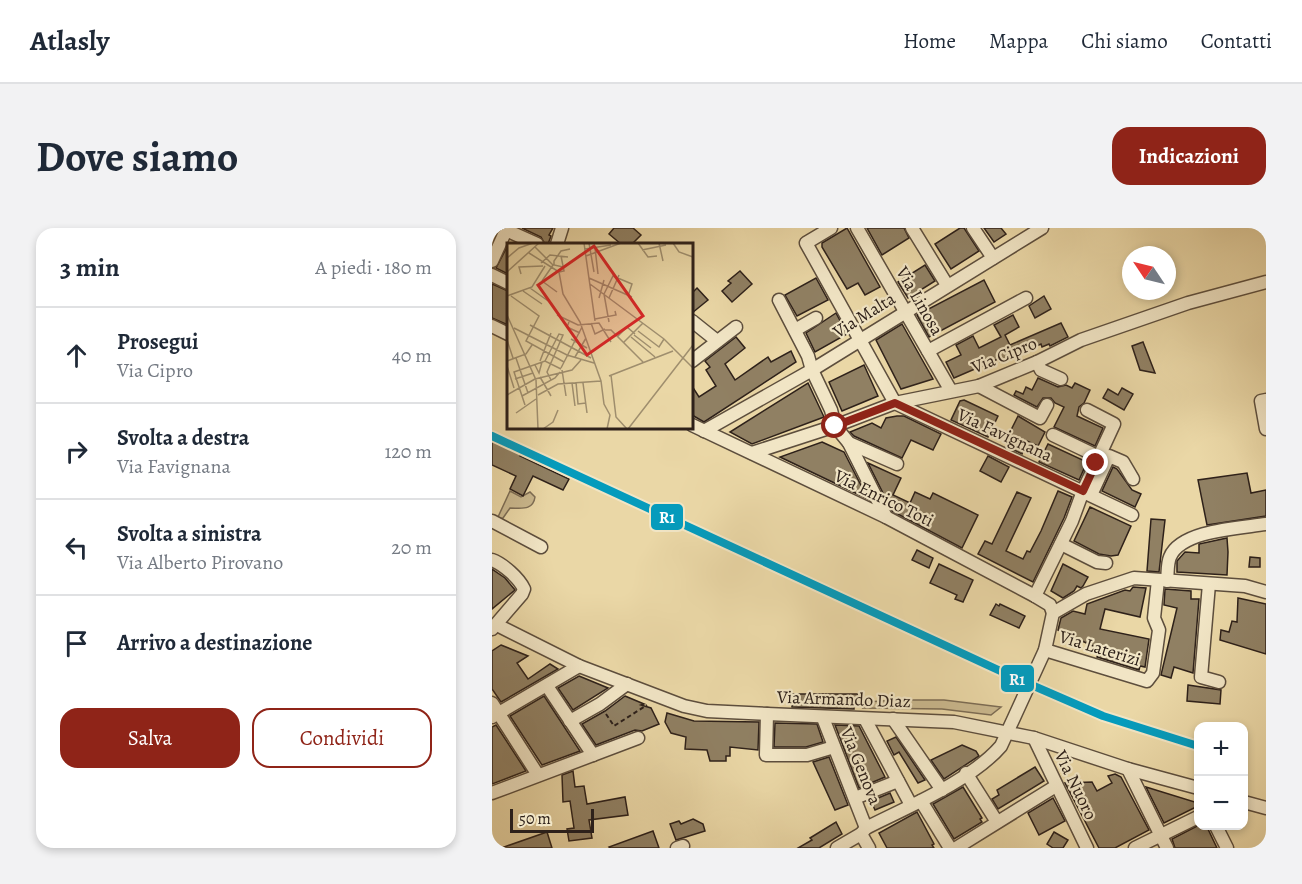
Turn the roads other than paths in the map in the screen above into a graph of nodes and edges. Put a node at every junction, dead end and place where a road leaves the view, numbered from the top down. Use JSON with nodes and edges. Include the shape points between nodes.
{"nodes":[{"id":1,"x":562,"y":228,"type":"edge"},
{"id":2,"x":831,"y":228,"type":"edge"},
{"id":3,"x":857,"y":228,"type":"edge"},
{"id":4,"x":912,"y":228,"type":"edge"},
{"id":5,"x":973,"y":228,"type":"edge"},
{"id":6,"x":507,"y":229,"type":"edge"},
{"id":7,"x":1036,"y":230,"type":"edge"},
{"id":8,"x":535,"y":243,"type":"edge"},
{"id":9,"x":557,"y":243,"type":"edge"},
{"id":10,"x":993,"y":258,"type":"junction"},
{"id":11,"x":492,"y":261,"type":"edge"},
{"id":12,"x":492,"y":275,"type":"edge"},
{"id":13,"x":507,"y":282,"type":"edge"},
{"id":14,"x":1266,"y":282,"type":"edge"},
{"id":15,"x":947,"y":285,"type":"junction"},
{"id":16,"x":1026,"y":298,"type":"dead end"},
{"id":17,"x":778,"y":300,"type":"dead end"},
{"id":18,"x":905,"y":311,"type":"junction"},
{"id":19,"x":816,"y":318,"type":"dead end"},
{"id":20,"x":693,"y":322,"type":"edge"},
{"id":21,"x":492,"y":326,"type":"edge"},
{"id":22,"x":736,"y":327,"type":"dead end"},
{"id":23,"x":795,"y":330,"type":"junction"},
{"id":24,"x":507,"y":334,"type":"edge"},
{"id":25,"x":860,"y":339,"type":"junction"},
{"id":26,"x":717,"y":341,"type":"junction"},
{"id":27,"x":928,"y":351,"type":"junction"},
{"id":28,"x":693,"y":360,"type":"edge"},
{"id":29,"x":1037,"y":362,"type":"junction"},
{"id":30,"x":812,"y":370,"type":"junction"},
{"id":31,"x":1061,"y":379,"type":"dead end"},
{"id":32,"x":979,"y":386,"type":"junction"},
{"id":33,"x":951,"y":391,"type":"junction"},
{"id":34,"x":1264,"y":401,"type":"edge"},
{"id":35,"x":895,"y":403,"type":"junction"},
{"id":36,"x":1047,"y":405,"type":"dead end"},
{"id":37,"x":1087,"y":410,"type":"dead end"},
{"id":38,"x":693,"y":426,"type":"edge"},
{"id":39,"x":835,"y":426,"type":"junction"},
{"id":40,"x":1266,"y":429,"type":"edge"},
{"id":41,"x":704,"y":431,"type":"junction"},
{"id":42,"x":1053,"y":435,"type":"dead end"},
{"id":43,"x":849,"y":443,"type":"junction"},
{"id":44,"x":752,"y":453,"type":"junction"},
{"id":45,"x":1099,"y":457,"type":"junction"},
{"id":46,"x":897,"y":464,"type":"dead end"},
{"id":47,"x":1133,"y":479,"type":"dead end"},
{"id":48,"x":1087,"y":493,"type":"junction"},
{"id":49,"x":1132,"y":515,"type":"dead end"},
{"id":50,"x":886,"y":517,"type":"junction"},
{"id":51,"x":492,"y":521,"type":"edge"},
{"id":52,"x":1266,"y":524,"type":"edge"},
{"id":53,"x":1061,"y":544,"type":"junction"},
{"id":54,"x":541,"y":547,"type":"dead end"},
{"id":55,"x":492,"y":560,"type":"edge"},
{"id":56,"x":1106,"y":563,"type":"dead end"},
{"id":57,"x":1162,"y":580,"type":"junction"},
{"id":58,"x":1209,"y":584,"type":"junction"},
{"id":59,"x":1266,"y":592,"type":"edge"},
{"id":60,"x":1035,"y":596,"type":"junction"},
{"id":61,"x":1053,"y":613,"type":"junction"},
{"id":62,"x":494,"y":627,"type":"edge"},
{"id":63,"x":1043,"y":654,"type":"junction"},
{"id":64,"x":579,"y":666,"type":"junction"},
{"id":65,"x":1219,"y":682,"type":"dead end"},
{"id":66,"x":627,"y":684,"type":"junction"},
{"id":67,"x":547,"y":686,"type":"junction"},
{"id":68,"x":494,"y":711,"type":"edge"},
{"id":69,"x":767,"y":714,"type":"junction"},
{"id":70,"x":823,"y":718,"type":"junction"},
{"id":71,"x":865,"y":719,"type":"junction"},
{"id":72,"x":893,"y":719,"type":"junction"},
{"id":73,"x":570,"y":721,"type":"junction"},
{"id":74,"x":1006,"y":733,"type":"junction"},
{"id":75,"x":638,"y":738,"type":"dead end"},
{"id":76,"x":1034,"y":738,"type":"junction"},
{"id":77,"x":834,"y":747,"type":"junction"},
{"id":78,"x":593,"y":755,"type":"junction"},
{"id":79,"x":1128,"y":769,"type":"junction"},
{"id":80,"x":966,"y":773,"type":"junction"},
{"id":81,"x":538,"y":775,"type":"junction"},
{"id":82,"x":898,"y":781,"type":"junction"},
{"id":83,"x":1056,"y":786,"type":"junction"},
{"id":84,"x":1194,"y":787,"type":"edge"},
{"id":85,"x":942,"y":790,"type":"junction"},
{"id":86,"x":492,"y":793,"type":"edge"},
{"id":87,"x":855,"y":798,"type":"junction"},
{"id":88,"x":916,"y":803,"type":"junction"},
{"id":89,"x":1248,"y":803,"type":"edge"},
{"id":90,"x":1266,"y":808,"type":"edge"},
{"id":91,"x":1194,"y":819,"type":"edge"},
{"id":92,"x":997,"y":822,"type":"junction"},
{"id":93,"x":1218,"y":830,"type":"edge"},
{"id":94,"x":864,"y":831,"type":"junction"},
{"id":95,"x":1161,"y":835,"type":"junction"},
{"id":96,"x":838,"y":848,"type":"edge"},
{"id":97,"x":869,"y":848,"type":"edge"},
{"id":98,"x":950,"y":848,"type":"edge"},
{"id":99,"x":956,"y":848,"type":"edge"},
{"id":100,"x":1087,"y":848,"type":"edge"},
{"id":101,"x":1135,"y":848,"type":"edge"},
{"id":102,"x":1167,"y":848,"type":"edge"},
{"id":103,"x":1227,"y":848,"type":"edge"}],
"edges":[{"from":1,"to":9,"type":"street"},
{"from":2,"to":25,"type":"street","via":[[806,243]]},
{"from":3,"to":18,"type":"street","name":"Via Linosa"},
{"from":4,"to":15,"type":"street"},
{"from":5,"to":10,"type":"street"},
{"from":6,"to":8,"type":"street"},
{"from":6,"to":11,"type":"street"},
{"from":7,"to":10,"type":"street","name":"Via Malta"},
{"from":10,"to":15,"type":"street","name":"Via Malta"},
{"from":12,"to":13,"type":"street"},
{"from":14,"to":29,"type":"street","name":"Via Cipro","via":[[1119,326]]},
{"from":15,"to":18,"type":"street","name":"Via Malta"},
{"from":16,"to":27,"type":"street"},
{"from":17,"to":23,"type":"street"},
{"from":18,"to":25,"type":"street","name":"Via Malta"},
{"from":18,"to":27,"type":"street","name":"Via Linosa"},
{"from":19,"to":23,"type":"street"},
{"from":20,"to":26,"type":"street"},
{"from":21,"to":24,"type":"street"},
{"from":22,"to":26,"type":"street"},
{"from":23,"to":30,"type":"street"},
{"from":25,"to":30,"type":"street","name":"Via Malta"},
{"from":25,"to":35,"type":"street"},
{"from":26,"to":28,"type":"street"},
{"from":27,"to":33,"type":"street","name":"Via Linosa"},
{"from":29,"to":31,"type":"street","via":[[1041,369]]},
{"from":29,"to":32,"type":"street","name":"Via Cipro"},
{"from":30,"to":39,"type":"street"},
{"from":30,"to":41,"type":"street","name":"Via Malta"},
{"from":32,"to":33,"type":"street","name":"Via Cipro"},
{"from":32,"to":36,"type":"street","via":[[1040,418]]},
{"from":33,"to":35,"type":"street","name":"Via Cipro"},
{"from":34,"to":40,"type":"street"},
{"from":35,"to":39,"type":"street","name":"Via Cipro"},
{"from":35,"to":48,"type":"street","name":"Via Favignana"},
{"from":37,"to":45,"type":"street","via":[[1114,424]]},
{"from":38,"to":41,"type":"street","name":"Via Enrico Toti"},
{"from":39,"to":43,"type":"street"},
{"from":39,"to":44,"type":"street","name":"Via Cipro"},
{"from":41,"to":44,"type":"street","name":"Via Enrico Toti"},
{"from":42,"to":45,"type":"street"},
{"from":43,"to":46,"type":"street"},
{"from":43,"to":50,"type":"street"},
{"from":44,"to":50,"type":"street","name":"Via Enrico Toti"},
{"from":45,"to":48,"type":"street"},
{"from":47,"to":48,"type":"street","via":[[1123,462],[1109,456]]},
{"from":48,"to":49,"type":"street","name":"Via Favignana"},
{"from":48,"to":53,"type":"street"},
{"from":50,"to":60,"type":"street","name":"Via Enrico Toti"},
{"from":51,"to":54,"type":"street"},
{"from":52,"to":57,"type":"street","via":[[1199,535],[1182,542],[1169,558]]},
{"from":53,"to":56,"type":"street"},
{"from":53,"to":60,"type":"street"},
{"from":55,"to":62,"type":"street","via":[[524,589]]},
{"from":57,"to":58,"type":"street","name":"Via Laterizi"},
{"from":57,"to":61,"type":"street","name":"Via Laterizi","via":[[1134,578],[1086,594]]},
{"from":57,"to":63,"type":"street","name":"Via Laterizi","via":[[1154,618],[1159,630],[1153,674],[1147,681]]},
{"from":58,"to":59,"type":"street","name":"Via Laterizi","via":[[1245,586]]},
{"from":58,"to":65,"type":"street","via":[[1201,677]]},
{"from":60,"to":61,"type":"street","name":"Via Enrico Toti","via":[[1050,605]]},
{"from":61,"to":63,"type":"street","name":"Via Laterizi"},
{"from":62,"to":64,"type":"street","name":"Via Armando Diaz"},
{"from":63,"to":74,"type":"street"},
{"from":64,"to":66,"type":"street","name":"Via Armando Diaz"},
{"from":64,"to":67,"type":"street"},
{"from":66,"to":69,"type":"street","name":"Via Armando Diaz","via":[[707,711]]},
{"from":66,"to":73,"type":"street"},
{"from":67,"to":68,"type":"street"},
{"from":67,"to":73,"type":"street"},
{"from":68,"to":81,"type":"street"},
{"from":69,"to":70,"type":"street","name":"Via Armando Diaz"},
{"from":69,"to":77,"type":"street","via":[[766,755],[807,755]]},
{"from":70,"to":71,"type":"street","name":"Via Armando Diaz"},
{"from":70,"to":77,"type":"street","name":"Via Genova"},
{"from":71,"to":72,"type":"street","name":"Via Armando Diaz"},
{"from":71,"to":82,"type":"street"},
{"from":72,"to":74,"type":"street","name":"Via Armando Diaz","via":[[954,722]]},
{"from":72,"to":85,"type":"street"},
{"from":73,"to":78,"type":"street"},
{"from":74,"to":76,"type":"street","name":"Via Armando Diaz"},
{"from":74,"to":80,"type":"street","via":[[990,759]]},
{"from":75,"to":78,"type":"street"},
{"from":76,"to":79,"type":"street","name":"Via Armando Diaz"},
{"from":76,"to":83,"type":"street","name":"Via Nuoro"},
{"from":77,"to":87,"type":"street","name":"Via Genova"},
{"from":78,"to":81,"type":"street"},
{"from":79,"to":84,"type":"street","name":"Via Armando Diaz"},
{"from":79,"to":95,"type":"street"},
{"from":80,"to":85,"type":"street"},
{"from":80,"to":92,"type":"street"},
{"from":81,"to":86,"type":"street"},
{"from":82,"to":87,"type":"street"},
{"from":82,"to":88,"type":"street"},
{"from":83,"to":92,"type":"street"},
{"from":83,"to":100,"type":"street","name":"Via Nuoro"},
{"from":85,"to":88,"type":"street"},
{"from":87,"to":94,"type":"street","name":"Via Genova"},
{"from":88,"to":94,"type":"street"},
{"from":88,"to":98,"type":"street"},
{"from":89,"to":90,"type":"street"},
{"from":91,"to":95,"type":"street"},
{"from":92,"to":99,"type":"street"},
{"from":93,"to":103,"type":"street"},
{"from":94,"to":96,"type":"street"},
{"from":94,"to":97,"type":"street","name":"Via Genova"},
{"from":95,"to":101,"type":"street"},
{"from":95,"to":102,"type":"street"}]}
